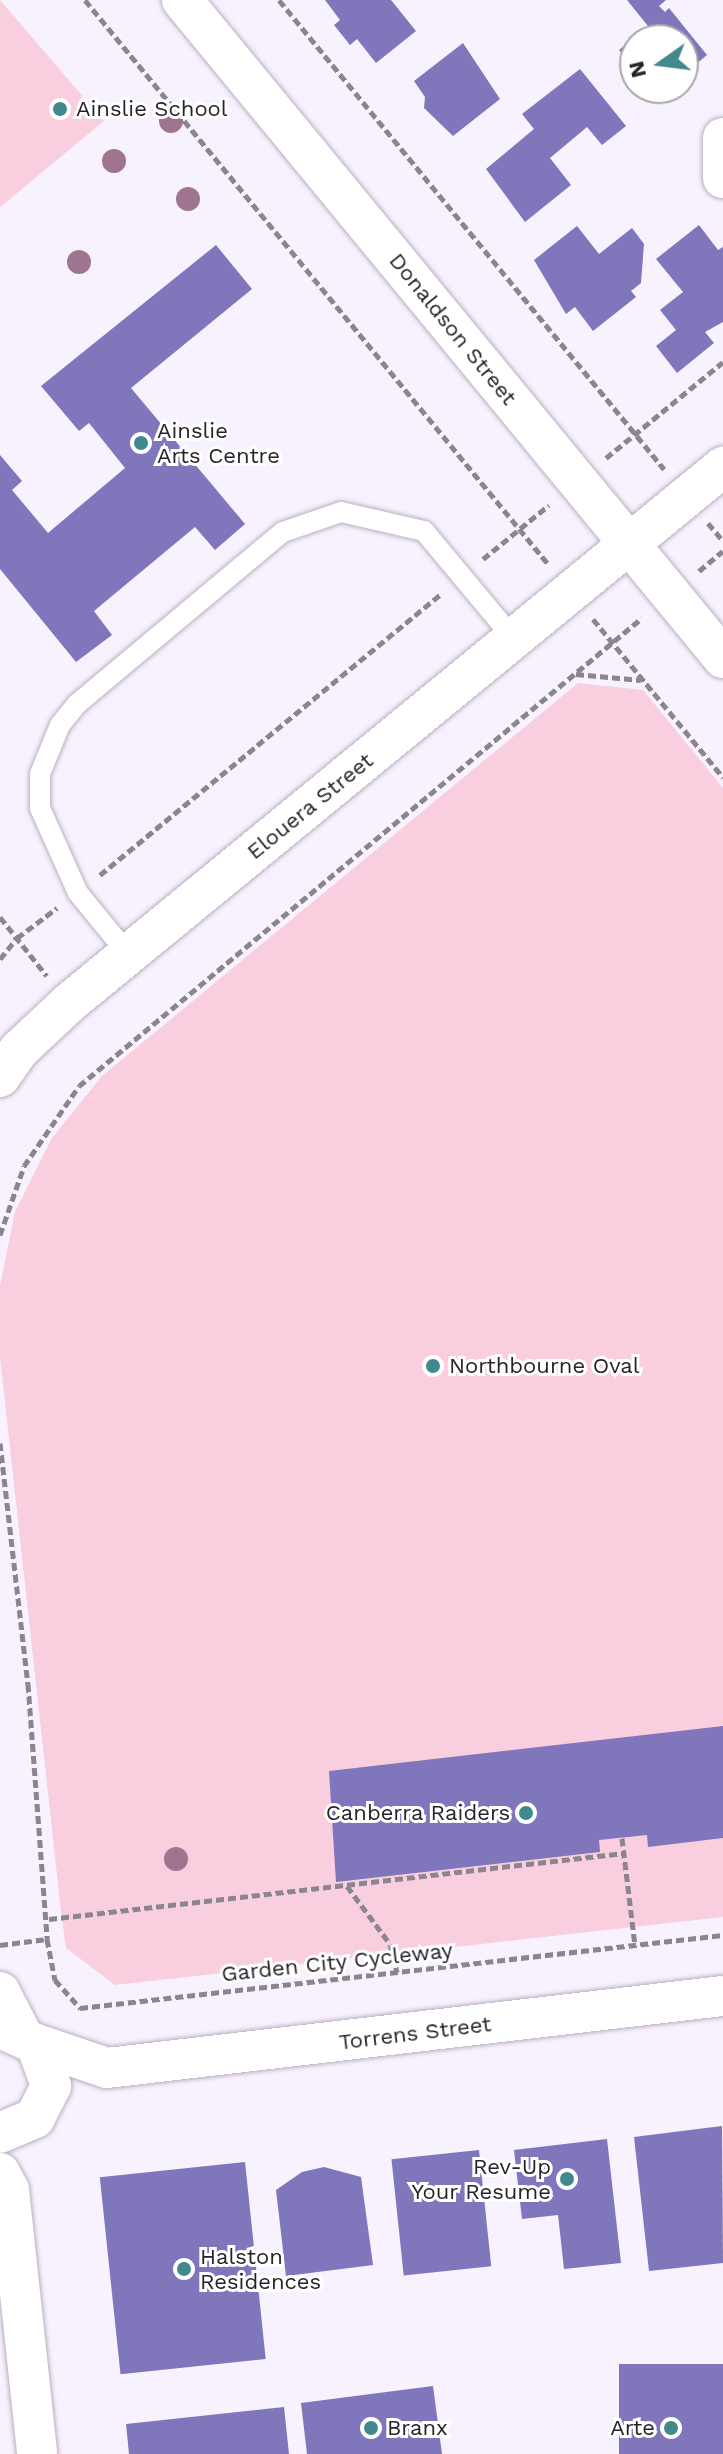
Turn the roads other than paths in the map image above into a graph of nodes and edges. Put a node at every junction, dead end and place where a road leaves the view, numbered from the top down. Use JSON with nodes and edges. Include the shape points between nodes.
{"nodes":[{"id":1,"x":182,"y":0,"type":"edge"},
{"id":2,"x":723,"y":138,"type":"edge"},
{"id":3,"x":723,"y":178,"type":"edge"},
{"id":4,"x":723,"y":467,"type":"edge"},
{"id":5,"x":629,"y":544,"type":"junction"},
{"id":6,"x":514,"y":639,"type":"junction"},
{"id":7,"x":723,"y":658,"type":"edge"},
{"id":8,"x":128,"y":954,"type":"junction"},
{"id":9,"x":6,"y":1052,"type":"edge"},
{"id":10,"x":0,"y":1992,"type":"edge"},
{"id":11,"x":723,"y":1996,"type":"edge"},
{"id":12,"x":19,"y":2035,"type":"edge"},
{"id":13,"x":107,"y":2068,"type":"junction"},
{"id":14,"x":23,"y":2123,"type":"edge"},
{"id":15,"x":4,"y":2182,"type":"edge"},
{"id":16,"x":37,"y":2454,"type":"edge"}],
"edges":[{"from":1,"to":5,"type":"street","name":"Donaldson Street"},
{"from":2,"to":3,"type":"street"},
{"from":4,"to":5,"type":"street","name":"Elouera Street"},
{"from":5,"to":6,"type":"street","name":"Elouera Street"},
{"from":5,"to":7,"type":"street","name":"Donaldson Street"},
{"from":6,"to":8,"type":"street","name":"Elouera Street"},
{"from":6,"to":8,"type":"lane","via":[[424,531],[369,515],[324,513],[271,542],[60,725],[40,774],[40,808],[78,893]]},
{"from":8,"to":9,"type":"street","name":"Elouera Street"},
{"from":10,"to":12,"type":"street"},
{"from":11,"to":13,"type":"street","name":"Torrens Street"},
{"from":12,"to":13,"type":"street","name":"Torrens Street"},
{"from":12,"to":14,"type":"street","via":[[50,2076]]},
{"from":13,"to":14,"type":"street","name":"Torrens Street"},
{"from":14,"to":15,"type":"street"},
{"from":15,"to":16,"type":"street"}]}
